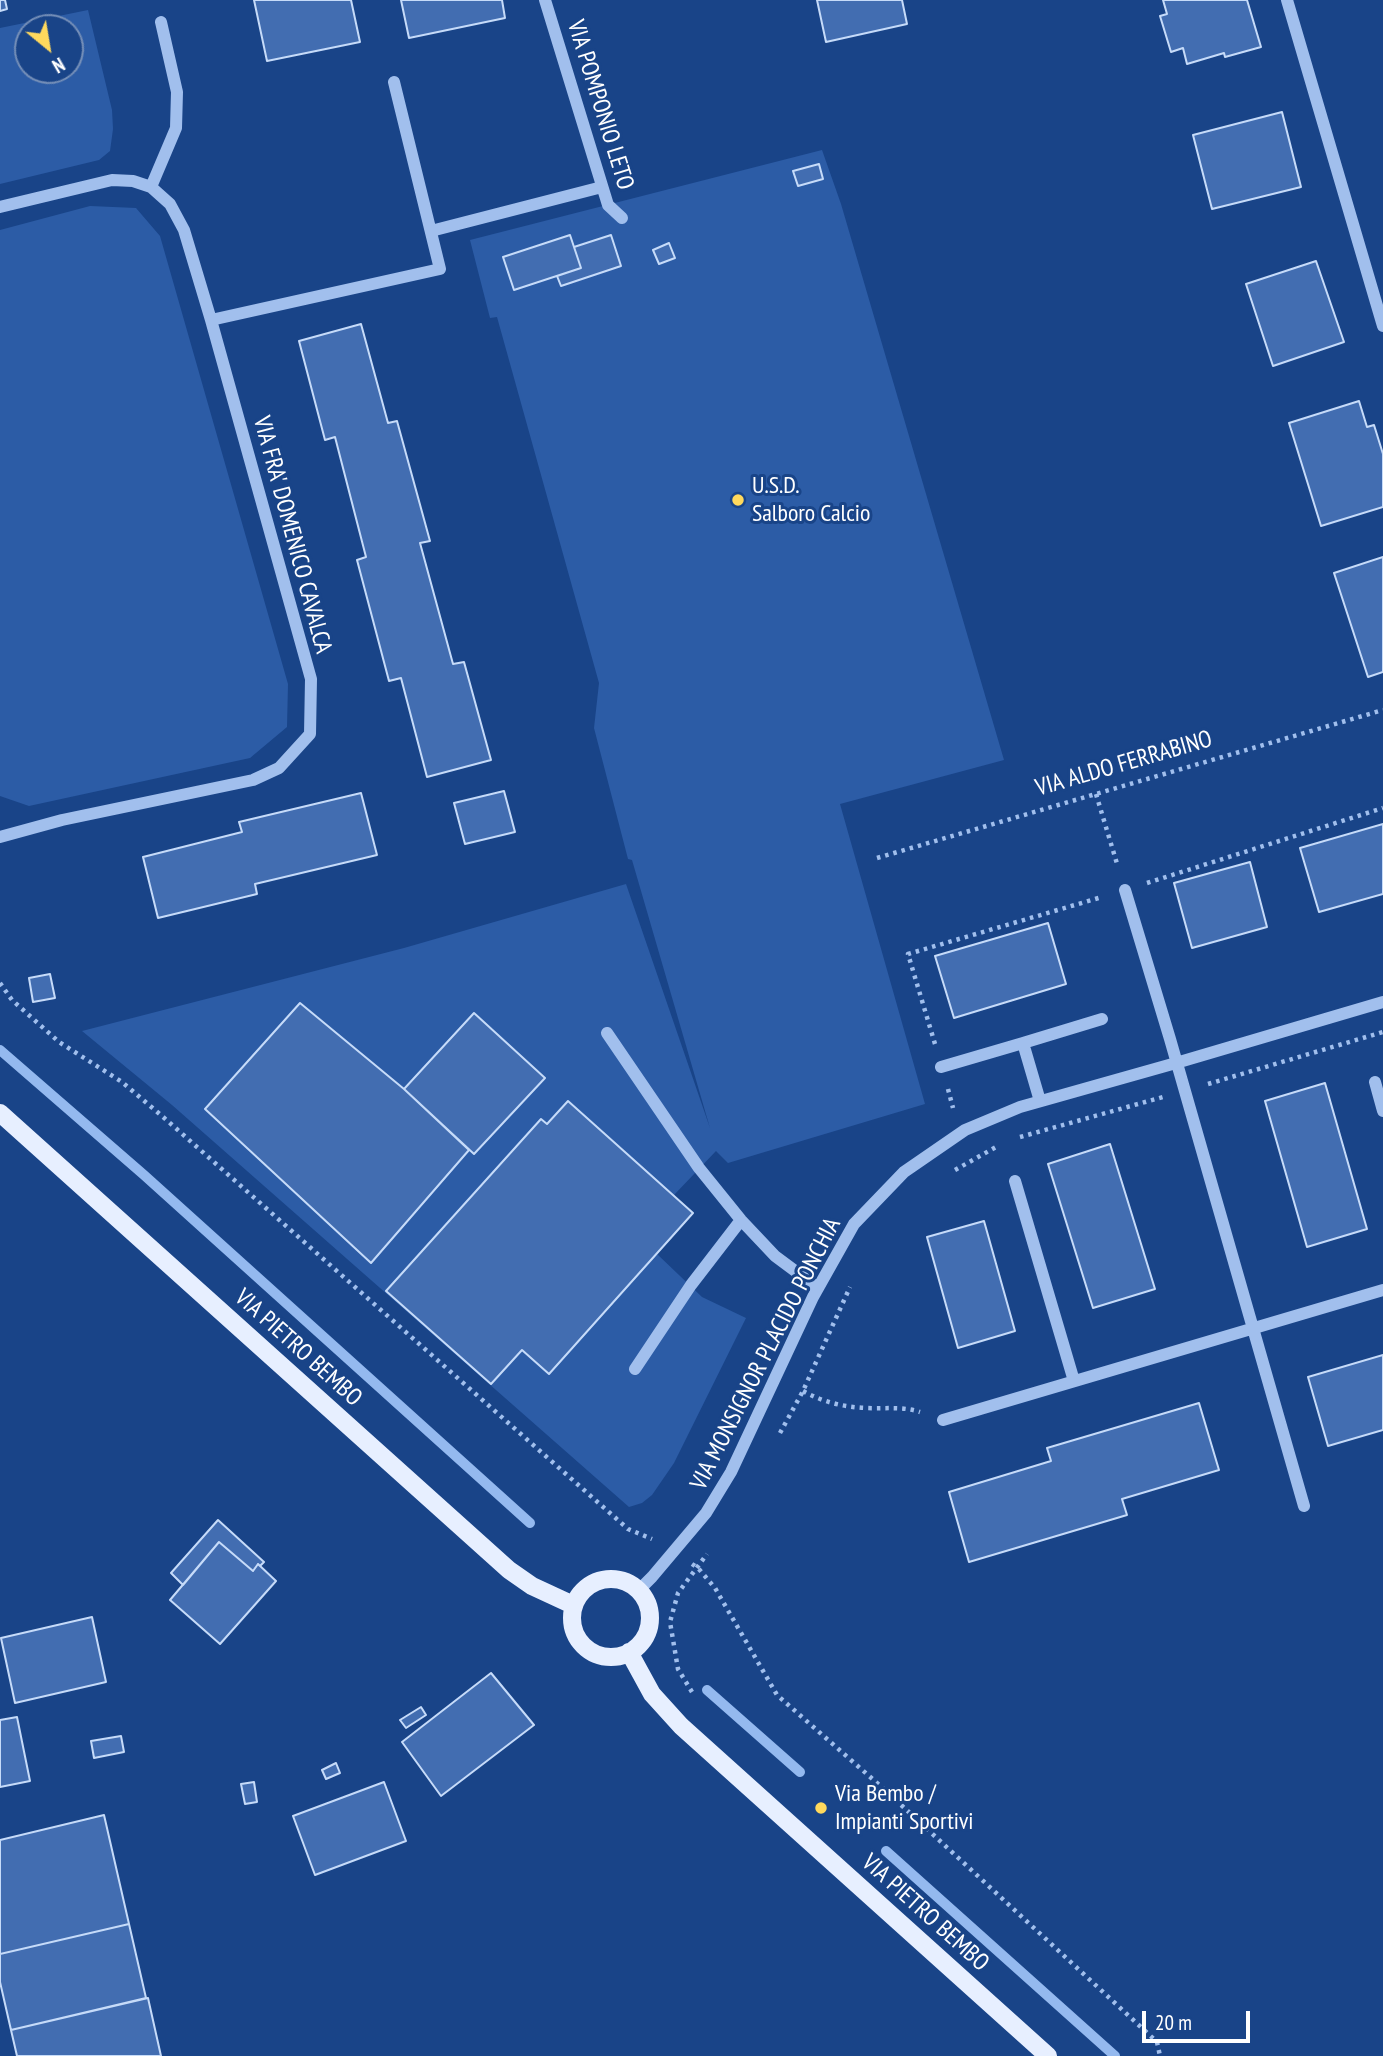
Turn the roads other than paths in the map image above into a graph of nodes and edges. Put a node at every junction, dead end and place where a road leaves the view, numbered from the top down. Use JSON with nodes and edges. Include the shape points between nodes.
{"nodes":[{"id":1,"x":545,"y":0,"type":"edge"},
{"id":2,"x":1287,"y":0,"type":"edge"},
{"id":3,"x":161,"y":22,"type":"dead end"},
{"id":4,"x":394,"y":82,"type":"dead end"},
{"id":5,"x":151,"y":187,"type":"junction"},
{"id":6,"x":602,"y":187,"type":"junction"},
{"id":7,"x":0,"y":207,"type":"edge"},
{"id":8,"x":622,"y":218,"type":"dead end"},
{"id":9,"x":431,"y":231,"type":"junction"},
{"id":10,"x":211,"y":320,"type":"junction"},
{"id":11,"x":1383,"y":326,"type":"edge"},
{"id":12,"x":0,"y":837,"type":"edge"},
{"id":13,"x":1125,"y":890,"type":"road end"},
{"id":14,"x":1383,"y":1002,"type":"edge"},
{"id":15,"x":1102,"y":1019,"type":"dead end"},
{"id":16,"x":607,"y":1033,"type":"dead end"},
{"id":17,"x":1023,"y":1043,"type":"junction"},
{"id":18,"x":1176,"y":1063,"type":"junction"},
{"id":19,"x":942,"y":1067,"type":"road end"},
{"id":20,"x":1375,"y":1082,"type":"dead end"},
{"id":21,"x":1040,"y":1101,"type":"junction"},
{"id":22,"x":1383,"y":1111,"type":"edge"},
{"id":23,"x":0,"y":1113,"type":"edge"},
{"id":24,"x":1015,"y":1181,"type":"dead end"},
{"id":25,"x":741,"y":1220,"type":"junction"},
{"id":26,"x":818,"y":1288,"type":"junction"},
{"id":27,"x":1383,"y":1290,"type":"edge"},
{"id":28,"x":1253,"y":1328,"type":"junction"},
{"id":29,"x":635,"y":1369,"type":"dead end"},
{"id":30,"x":1074,"y":1381,"type":"junction"},
{"id":31,"x":943,"y":1420,"type":"road end"},
{"id":32,"x":1304,"y":1506,"type":"dead end"},
{"id":33,"x":639,"y":1590,"type":"junction"},
{"id":34,"x":573,"y":1605,"type":"junction"},
{"id":35,"x":629,"y":1652,"type":"junction"},
{"id":36,"x":1048,"y":2056,"type":"edge"}],
"edges":[{"from":1,"to":6,"type":"street","name":"VIA POMPONIO LETO"},
{"from":2,"to":11,"type":"street"},
{"from":3,"to":5,"type":"street","via":[[177,92],[176,128]]},
{"from":4,"to":9,"type":"street"},
{"from":5,"to":7,"type":"street","via":[[112,180]]},
{"from":5,"to":10,"type":"street","name":"VIA FRA' DOMENICO CAVALCA","via":[[170,204],[184,230]]},
{"from":6,"to":8,"type":"street","name":"VIA POMPONIO LETO","via":[[608,205]]},
{"from":6,"to":9,"type":"street"},
{"from":9,"to":10,"type":"street","via":[[440,269]]},
{"from":10,"to":12,"type":"street","name":"VIA FRA' DOMENICO CAVALCA","via":[[311,679],[310,734],[279,768],[253,780]]},
{"from":13,"to":18,"type":"street"},
{"from":14,"to":18,"type":"street","name":"VIA MONSIGNOR PLACIDO PONCHIA"},
{"from":15,"to":17,"type":"street"},
{"from":16,"to":25,"type":"street","via":[[699,1168]]},
{"from":17,"to":19,"type":"street"},
{"from":17,"to":21,"type":"street"},
{"from":18,"to":21,"type":"street","name":"VIA MONSIGNOR PLACIDO PONCHIA"},
{"from":18,"to":28,"type":"street"},
{"from":20,"to":22,"type":"street"},
{"from":21,"to":26,"type":"street","name":"VIA MONSIGNOR PLACIDO PONCHIA","via":[[965,1130],[904,1172],[854,1224]]},
{"from":23,"to":34,"type":"main road","name":"VIA PIETRO BEMBO","via":[[509,1570]]},
{"from":24,"to":30,"type":"street"},
{"from":25,"to":26,"type":"street","via":[[775,1256]]},
{"from":25,"to":29,"type":"street"},
{"from":26,"to":33,"type":"street","name":"VIA MONSIGNOR PLACIDO PONCHIA","via":[[731,1472],[706,1513]]},
{"from":27,"to":28,"type":"street"},
{"from":28,"to":30,"type":"street"},
{"from":28,"to":32,"type":"street"},
{"from":30,"to":31,"type":"street"},
{"from":33,"to":34,"type":"main road","via":[[615,1579],[602,1580],[590,1585]]},
{"from":33,"to":35,"type":"main road","via":[[646,1600],[649,1623],[646,1635]]},
{"from":34,"to":35,"type":"main road","via":[[571,1619],[581,1644],[604,1657]]},
{"from":35,"to":36,"type":"main road","name":"VIA PIETRO BEMBO","via":[[652,1694],[681,1726]]}]}
